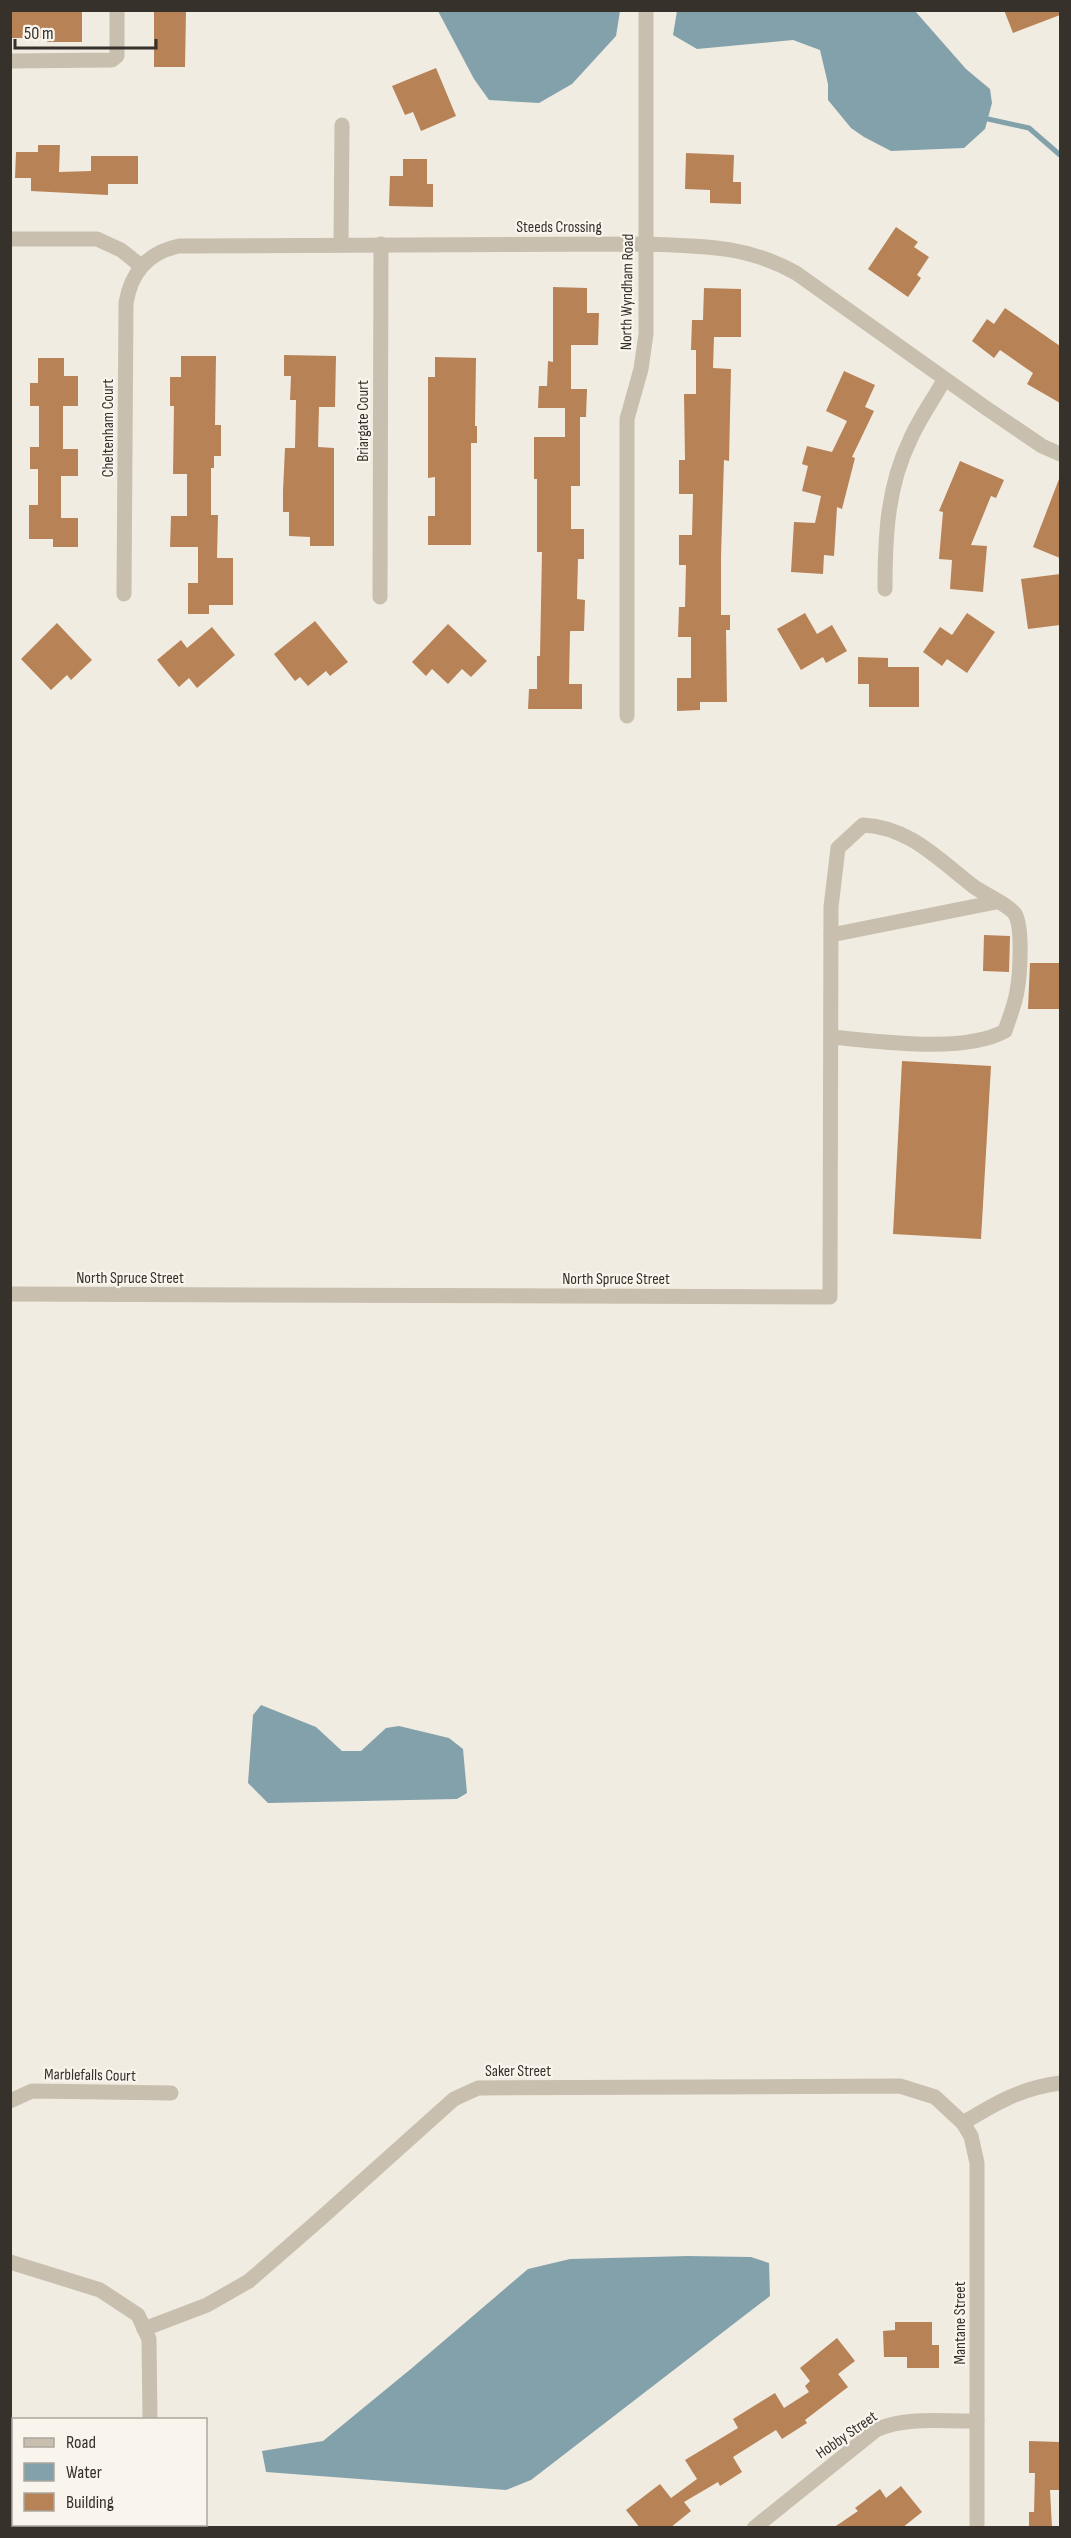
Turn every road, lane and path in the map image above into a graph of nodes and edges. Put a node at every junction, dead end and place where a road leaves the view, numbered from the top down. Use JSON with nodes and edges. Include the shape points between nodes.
{"nodes":[{"id":1,"x":117,"y":10,"type":"edge"},
{"id":2,"x":646,"y":10,"type":"edge"},
{"id":3,"x":10,"y":60,"type":"edge"},
{"id":4,"x":342,"y":125,"type":"dead end"},
{"id":5,"x":10,"y":239,"type":"edge"},
{"id":6,"x":341,"y":244,"type":"junction"},
{"id":7,"x":381,"y":244,"type":"junction"},
{"id":8,"x":645,"y":244,"type":"junction"},
{"id":9,"x":141,"y":266,"type":"junction"},
{"id":10,"x":944,"y":380,"type":"junction"},
{"id":11,"x":1060,"y":454,"type":"edge"},
{"id":12,"x":885,"y":589,"type":"dead end"},
{"id":13,"x":124,"y":594,"type":"dead end"},
{"id":14,"x":380,"y":597,"type":"dead end"},
{"id":15,"x":627,"y":716,"type":"dead end"},
{"id":16,"x":996,"y":902,"type":"junction"},
{"id":17,"x":831,"y":935,"type":"junction"},
{"id":18,"x":831,"y":1037,"type":"junction"},
{"id":19,"x":10,"y":1294,"type":"edge"},
{"id":20,"x":1060,"y":2083,"type":"edge"},
{"id":21,"x":171,"y":2093,"type":"dead end"},
{"id":22,"x":10,"y":2101,"type":"edge"},
{"id":23,"x":963,"y":2122,"type":"junction"},
{"id":24,"x":10,"y":2262,"type":"edge"},
{"id":25,"x":144,"y":2329,"type":"junction"},
{"id":26,"x":150,"y":2418,"type":"edge"},
{"id":27,"x":977,"y":2421,"type":"junction"},
{"id":28,"x":754,"y":2528,"type":"edge"},
{"id":29,"x":977,"y":2528,"type":"edge"}],
"edges":[{"from":1,"to":3,"type":"street","via":[[117,56],[112,60]]},
{"from":2,"to":8,"type":"street","name":"North Wyndham Road"},
{"from":4,"to":6,"type":"street"},
{"from":5,"to":9,"type":"street","via":[[97,239],[121,250]]},
{"from":6,"to":7,"type":"street","name":"Steeds Crossing"},
{"from":6,"to":9,"type":"street","name":"Steeds Crossing","via":[[179,246],[166,248]]},
{"from":7,"to":8,"type":"street","name":"Steeds Crossing"},
{"from":7,"to":14,"type":"street","name":"Briargate Court"},
{"from":8,"to":10,"type":"street","name":"Steeds Crossing","via":[[723,248],[777,263],[824,292]]},
{"from":8,"to":15,"type":"street","name":"North Wyndham Road","via":[[644,355],[627,419]]},
{"from":9,"to":13,"type":"street","name":"Cheltenham Court","via":[[129,285],[125,325]]},
{"from":10,"to":11,"type":"street","name":"Steeds Crossing"},
{"from":10,"to":12,"type":"street","via":[[910,438],[894,482],[885,540]]},
{"from":16,"to":17,"type":"street"},
{"from":16,"to":17,"type":"street","name":"North Spruce Street","via":[[905,834],[863,825],[838,848]]},
{"from":16,"to":18,"type":"street","via":[[1014,913],[1020,930],[1018,990],[1005,1031],[991,1039],[949,1044]]},
{"from":17,"to":18,"type":"street","name":"North Spruce Street"},
{"from":18,"to":19,"type":"street","name":"North Spruce Street","via":[[830,1297]]},
{"from":20,"to":23,"type":"street","via":[[1034,2086]]},
{"from":21,"to":22,"type":"street","name":"Marblefalls Court","via":[[32,2091]]},
{"from":23,"to":25,"type":"street","name":"Saker Street","via":[[935,2097],[900,2086],[478,2088],[454,2099],[437,2113],[249,2281],[207,2305]]},
{"from":23,"to":27,"type":"street","name":"Mantane Street","via":[[978,2163]]},
{"from":24,"to":25,"type":"street","via":[[100,2290],[138,2315]]},
{"from":25,"to":26,"type":"street","via":[[148,2339]]},
{"from":27,"to":28,"type":"street","name":"Hobby Street","via":[[908,2421],[876,2430]]},
{"from":27,"to":29,"type":"street","name":"Mantane Street"}]}
